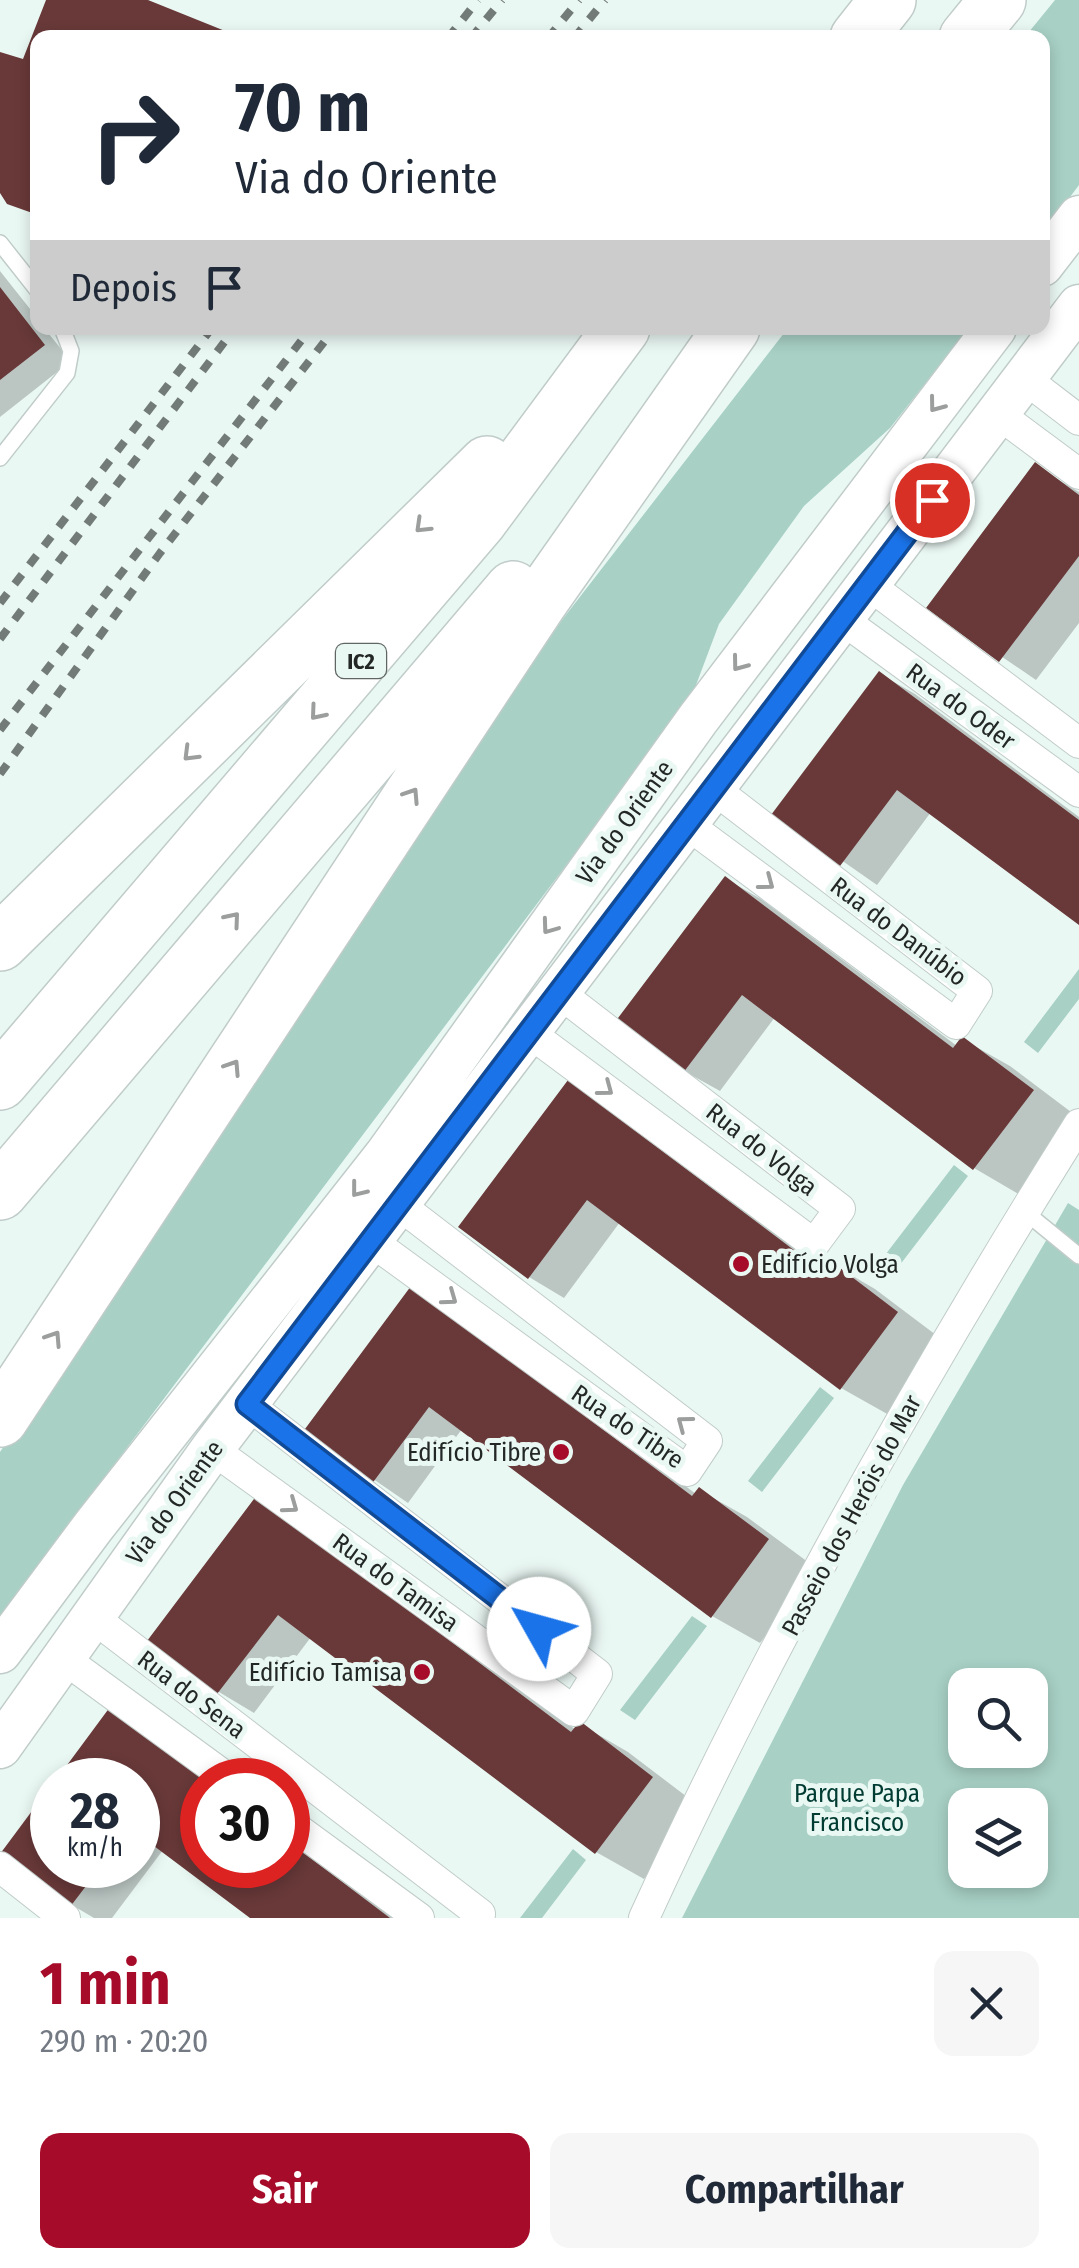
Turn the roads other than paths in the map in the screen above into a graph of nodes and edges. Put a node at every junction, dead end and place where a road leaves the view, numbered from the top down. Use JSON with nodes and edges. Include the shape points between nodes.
{"nodes":[{"id":1,"x":888,"y":0,"type":"edge"},
{"id":2,"x":998,"y":0,"type":"edge"},
{"id":3,"x":864,"y":30,"type":"edge"},
{"id":4,"x":974,"y":30,"type":"edge"},
{"id":5,"x":1079,"y":217,"type":"edge"},
{"id":6,"x":0,"y":242,"type":"edge"},
{"id":7,"x":1050,"y":255,"type":"edge"},
{"id":8,"x":30,"y":281,"type":"edge"},
{"id":9,"x":1079,"y":306,"type":"edge"},
{"id":10,"x":65,"y":335,"type":"edge"},
{"id":11,"x":727,"y":335,"type":"edge"},
{"id":12,"x":990,"y":335,"type":"edge"},
{"id":13,"x":608,"y":345,"type":"edge"},
{"id":14,"x":1024,"y":378,"type":"junction"},
{"id":15,"x":997,"y":414,"type":"junction"},
{"id":16,"x":1079,"y":420,"type":"edge"},
{"id":17,"x":0,"y":458,"type":"edge"},
{"id":18,"x":636,"y":466,"type":"junction"},
{"id":19,"x":1079,"y":474,"type":"edge"},
{"id":20,"x":869,"y":585,"type":"junction"},
{"id":21,"x":844,"y":620,"type":"junction"},
{"id":22,"x":1079,"y":743,"type":"edge"},
{"id":23,"x":714,"y":790,"type":"junction"},
{"id":24,"x":1079,"y":792,"type":"edge"},
{"id":25,"x":688,"y":825,"type":"junction"},
{"id":26,"x":0,"y":942,"type":"edge"},
{"id":27,"x":558,"y":992,"type":"junction"},
{"id":28,"x":528,"y":1031,"type":"junction"},
{"id":29,"x":0,"y":1082,"type":"edge"},
{"id":30,"x":1079,"y":1125,"type":"edge"},
{"id":31,"x":0,"y":1192,"type":"edge"},
{"id":32,"x":398,"y":1204,"type":"junction"},
{"id":33,"x":1024,"y":1211,"type":"junction"},
{"id":34,"x":371,"y":1240,"type":"junction"},
{"id":35,"x":1079,"y":1256,"type":"edge"},
{"id":36,"x":247,"y":1404,"type":"junction"},
{"id":37,"x":0,"y":1419,"type":"edge"},
{"id":38,"x":212,"y":1449,"type":"junction"},
{"id":39,"x":91,"y":1616,"type":"junction"},
{"id":40,"x":0,"y":1652,"type":"edge"},
{"id":41,"x":63,"y":1658,"type":"junction"},
{"id":42,"x":0,"y":1746,"type":"edge"},
{"id":43,"x":200,"y":1758,"type":"edge"},
{"id":44,"x":310,"y":1838,"type":"edge"},
{"id":45,"x":0,"y":1867,"type":"edge"},
{"id":46,"x":66,"y":1918,"type":"edge"},
{"id":47,"x":419,"y":1918,"type":"edge"},
{"id":48,"x":478,"y":1918,"type":"edge"},
{"id":49,"x":644,"y":1918,"type":"edge"}],
"edges":[{"from":1,"to":3,"type":"highway"},
{"from":2,"to":4,"type":"highway"},
{"from":5,"to":7,"type":"street"},
{"from":6,"to":8,"type":"lane"},
{"from":9,"to":14,"type":"street","name":"Via do Oriente"},
{"from":10,"to":17,"type":"lane","via":[[71,350],[67,373]]},
{"from":11,"to":18,"type":"highway"},
{"from":12,"to":40,"type":"street","name":"Via do Oriente","one_way":true,"via":[[698,718],[386,1155]]},
{"from":13,"to":26,"type":"highway","one_way":true},
{"from":13,"to":29,"type":"highway","number":"IC2","one_way":true,"via":[[479,521]]},
{"from":14,"to":15,"type":"street","name":"Via do Oriente"},
{"from":14,"to":16,"type":"street"},
{"from":15,"to":19,"type":"street"},
{"from":15,"to":20,"type":"street","name":"Via do Oriente"},
{"from":31,"to":18,"type":"highway","one_way":true,"via":[[539,558]]},
{"from":37,"to":18,"type":"highway","one_way":true},
{"from":20,"to":21,"type":"street","name":"Via do Oriente"},
{"from":20,"to":22,"type":"street","name":"Rua do Oder"},
{"from":21,"to":23,"type":"street","name":"Via do Oriente"},
{"from":21,"to":24,"type":"street","name":"Rua do Oder"},
{"from":23,"to":25,"type":"street","name":"Via do Oriente"},
{"from":25,"to":23,"type":"street","name":"Rua do Danúbio","one_way":true,"via":[[956,1024],[977,991]]},
{"from":25,"to":27,"type":"street","name":"Via do Oriente"},
{"from":27,"to":28,"type":"street","name":"Via do Oriente"},
{"from":28,"to":27,"type":"street","name":"Rua do Volga","one_way":true,"via":[[814,1244],[840,1209]]},
{"from":28,"to":32,"type":"street","name":"Via do Oriente"},
{"from":30,"to":33,"type":"street","name":"Passeio dos Heróis do Mar"},
{"from":32,"to":34,"type":"street","name":"Via do Oriente"},
{"from":34,"to":32,"type":"street","name":"Rua do Tibre","one_way":true,"via":[[687,1471],[708,1440]]},
{"from":33,"to":35,"type":"lane"},
{"from":33,"to":49,"type":"street","name":"Passeio dos Heróis do Mar","via":[[819,1572]]},
{"from":34,"to":36,"type":"street","name":"Via do Oriente"},
{"from":36,"to":38,"type":"street","name":"Via do Oriente"},
{"from":38,"to":36,"type":"street","name":"Rua do Tamisa","one_way":true,"via":[[574,1712],[597,1674]]},
{"from":38,"to":39,"type":"street","name":"Via do Oriente"},
{"from":39,"to":41,"type":"street","name":"Via do Oriente"},
{"from":39,"to":48,"type":"street","name":"Rua do Sena"},
{"from":41,"to":42,"type":"street","name":"Via do Oriente"},
{"from":41,"to":43,"type":"street","name":"Rua do Sena"},
{"from":44,"to":47,"type":"street"},
{"from":45,"to":46,"type":"street"}]}
